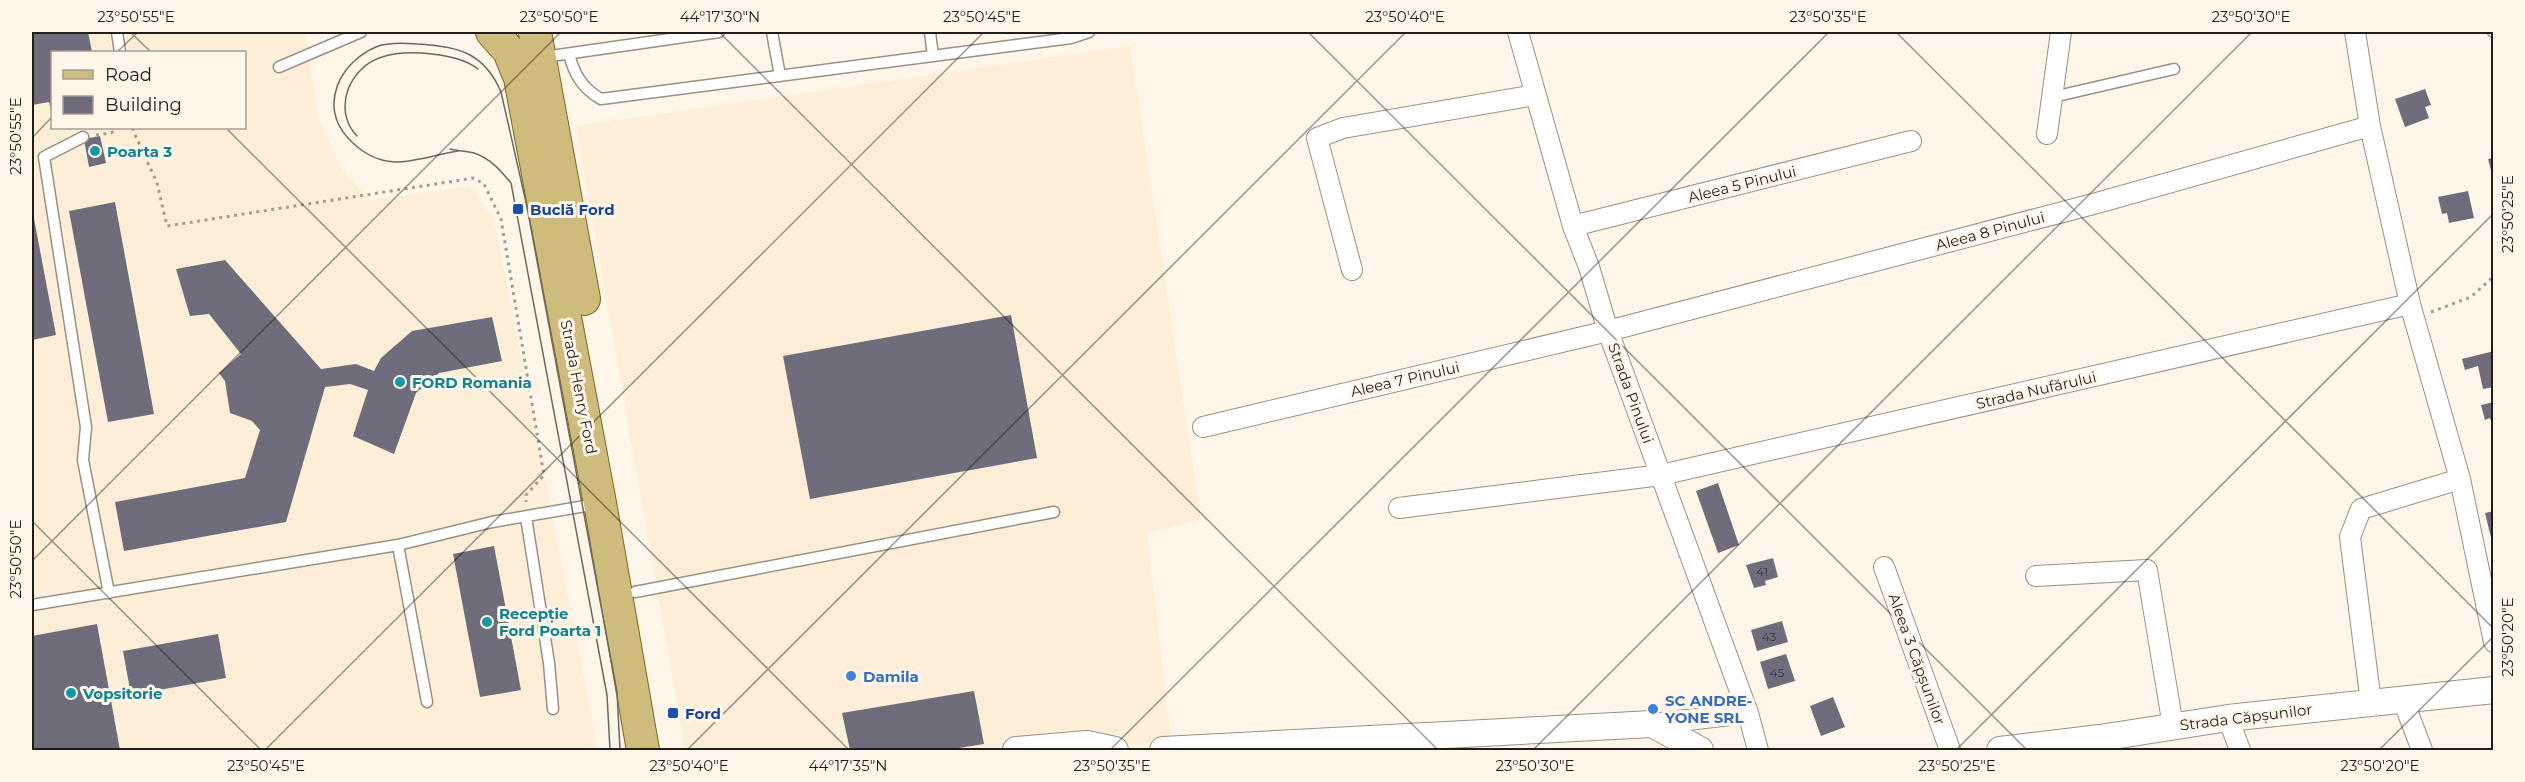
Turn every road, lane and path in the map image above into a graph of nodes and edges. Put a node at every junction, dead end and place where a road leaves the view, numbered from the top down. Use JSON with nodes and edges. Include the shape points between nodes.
{"nodes":[{"id":1,"x":117,"y":32,"type":"edge"},
{"id":2,"x":361,"y":32,"type":"edge"},
{"id":3,"x":492,"y":32,"type":"edge"},
{"id":4,"x":719,"y":32,"type":"edge"},
{"id":5,"x":772,"y":32,"type":"edge"},
{"id":6,"x":930,"y":32,"type":"edge"},
{"id":7,"x":1089,"y":32,"type":"edge"},
{"id":8,"x":1518,"y":32,"type":"edge"},
{"id":9,"x":2061,"y":32,"type":"edge"},
{"id":10,"x":2355,"y":32,"type":"edge"},
{"id":11,"x":548,"y":48,"type":"edge"},
{"id":12,"x":120,"y":51,"type":"edge"},
{"id":13,"x":933,"y":56,"type":"junction"},
{"id":14,"x":279,"y":67,"type":"dead end"},
{"id":15,"x":2174,"y":69,"type":"dead end"},
{"id":16,"x":780,"y":76,"type":"junction"},
{"id":17,"x":1535,"y":94,"type":"junction"},
{"id":18,"x":2053,"y":97,"type":"junction"},
{"id":19,"x":2370,"y":126,"type":"junction"},
{"id":20,"x":117,"y":129,"type":"edge"},
{"id":21,"x":132,"y":129,"type":"edge"},
{"id":22,"x":2047,"y":134,"type":"dead end"},
{"id":23,"x":83,"y":137,"type":"joint"},
{"id":24,"x":1911,"y":141,"type":"dead end"},
{"id":25,"x":1573,"y":226,"type":"junction"},
{"id":26,"x":1352,"y":270,"type":"dead end"},
{"id":27,"x":2493,"y":276,"type":"edge"},
{"id":28,"x":2412,"y":311,"type":"junction"},
{"id":29,"x":1608,"y":331,"type":"junction"},
{"id":30,"x":1203,"y":427,"type":"dead end"},
{"id":31,"x":1661,"y":475,"type":"junction"},
{"id":32,"x":2460,"y":480,"type":"junction"},
{"id":33,"x":600,"y":503,"type":"junction"},
{"id":34,"x":1399,"y":508,"type":"dead end"},
{"id":35,"x":1054,"y":512,"type":"dead end"},
{"id":36,"x":526,"y":517,"type":"junction"},
{"id":37,"x":398,"y":545,"type":"junction"},
{"id":38,"x":1884,"y":567,"type":"dead end"},
{"id":39,"x":2036,"y":576,"type":"dead end"},
{"id":40,"x":109,"y":592,"type":"junction"},
{"id":41,"x":635,"y":592,"type":"junction"},
{"id":42,"x":32,"y":605,"type":"edge"},
{"id":43,"x":2493,"y":642,"type":"edge"},
{"id":44,"x":2493,"y":690,"type":"edge"},
{"id":45,"x":2403,"y":700,"type":"junction"},
{"id":46,"x":427,"y":702,"type":"dead end"},
{"id":47,"x":2371,"y":703,"type":"junction"},
{"id":48,"x":553,"y":709,"type":"dead end"},
{"id":49,"x":1749,"y":713,"type":"junction"},
{"id":50,"x":2228,"y":718,"type":"junction"},
{"id":51,"x":1652,"y":724,"type":"junction"},
{"id":52,"x":2173,"y":726,"type":"junction"},
{"id":53,"x":2102,"y":744,"type":"edge"},
{"id":54,"x":1087,"y":747,"type":"edge"},
{"id":55,"x":643,"y":750,"type":"edge"},
{"id":56,"x":663,"y":750,"type":"edge"},
{"id":57,"x":1016,"y":750,"type":"edge"},
{"id":58,"x":1115,"y":750,"type":"edge"},
{"id":59,"x":1163,"y":750,"type":"edge"},
{"id":60,"x":1700,"y":750,"type":"edge"},
{"id":61,"x":1758,"y":750,"type":"edge"},
{"id":62,"x":1950,"y":750,"type":"edge"},
{"id":63,"x":2000,"y":750,"type":"edge"},
{"id":64,"x":2240,"y":750,"type":"edge"},
{"id":65,"x":2422,"y":750,"type":"edge"}],
"edges":[{"from":1,"to":12,"type":"lane"},
{"from":2,"to":14,"type":"lane"},
{"from":3,"to":33,"type":"main road","name":"Strada Henry Ford","via":[[509,51],[520,78]]},
{"from":4,"to":11,"type":"lane"},
{"from":5,"to":16,"type":"lane"},
{"from":6,"to":13,"type":"lane"},
{"from":7,"to":13,"type":"lane","via":[[1071,38]]},
{"from":8,"to":17,"type":"street","name":"Strada Pinului"},
{"from":9,"to":18,"type":"street"},
{"from":10,"to":19,"type":"street"},
{"from":11,"to":16,"type":"lane","via":[[601,99]]},
{"from":11,"to":41,"type":"main road","name":"Strada Henry Ford"},
{"from":13,"to":16,"type":"lane"},
{"from":15,"to":18,"type":"lane"},
{"from":17,"to":25,"type":"street","name":"Strada Pinului"},
{"from":17,"to":26,"type":"street","via":[[1342,128],[1317,138]]},
{"from":18,"to":22,"type":"street"},
{"from":19,"to":28,"type":"street"},
{"from":19,"to":29,"type":"street","name":"Aleea 8 Pinului","via":[[2097,203]]},
{"from":20,"to":23,"type":"path"},
{"from":21,"to":36,"type":"path","via":[[157,183],[167,226],[474,178],[484,184],[501,219],[544,476],[526,495]]},
{"from":23,"to":40,"type":"lane","via":[[44,157],[86,427],[83,460]]},
{"from":24,"to":25,"type":"street","name":"Aleea 5 Pinului"},
{"from":25,"to":29,"type":"street","name":"Strada Pinului"},
{"from":27,"to":28,"type":"path","via":[[2471,297]]},
{"from":28,"to":31,"type":"street","name":"Strada Nufărului"},
{"from":28,"to":32,"type":"street"},
{"from":29,"to":30,"type":"street","name":"Aleea 7 Pinului"},
{"from":29,"to":31,"type":"street","name":"Strada Pinului"},
{"from":31,"to":34,"type":"street","name":"Strada Nufărului"},
{"from":31,"to":49,"type":"street","name":"Strada Pinului"},
{"from":32,"to":43,"type":"street"},
{"from":32,"to":47,"type":"street","via":[[2361,509],[2350,537]]},
{"from":33,"to":36,"type":"lane"},
{"from":33,"to":55,"type":"main road","name":"Strada Henry Ford"},
{"from":35,"to":41,"type":"lane"},
{"from":36,"to":37,"type":"lane"},
{"from":36,"to":48,"type":"lane"},
{"from":37,"to":40,"type":"lane"},
{"from":37,"to":46,"type":"lane"},
{"from":38,"to":62,"type":"street","name":"Aleea 3 Căpșunilor"},
{"from":39,"to":52,"type":"street","via":[[2147,570]]},
{"from":40,"to":42,"type":"lane"},
{"from":41,"to":56,"type":"main road","name":"Strada Henry Ford"},
{"from":44,"to":45,"type":"street","name":"Strada Căpșunilor"},
{"from":45,"to":47,"type":"street","name":"Strada Căpșunilor"},
{"from":45,"to":65,"type":"street"},
{"from":47,"to":50,"type":"street","name":"Strada Căpșunilor"},
{"from":49,"to":51,"type":"street"},
{"from":49,"to":61,"type":"street","name":"Strada Pinului"},
{"from":50,"to":52,"type":"street","name":"Strada Căpșunilor"},
{"from":50,"to":64,"type":"street"},
{"from":51,"to":59,"type":"street"},
{"from":51,"to":60,"type":"street"},
{"from":52,"to":53,"type":"street","name":"Strada Căpșunilor"},
{"from":53,"to":63,"type":"street","name":"Strada Căpșunilor"},
{"from":54,"to":57,"type":"street"},
{"from":54,"to":58,"type":"street"}]}
